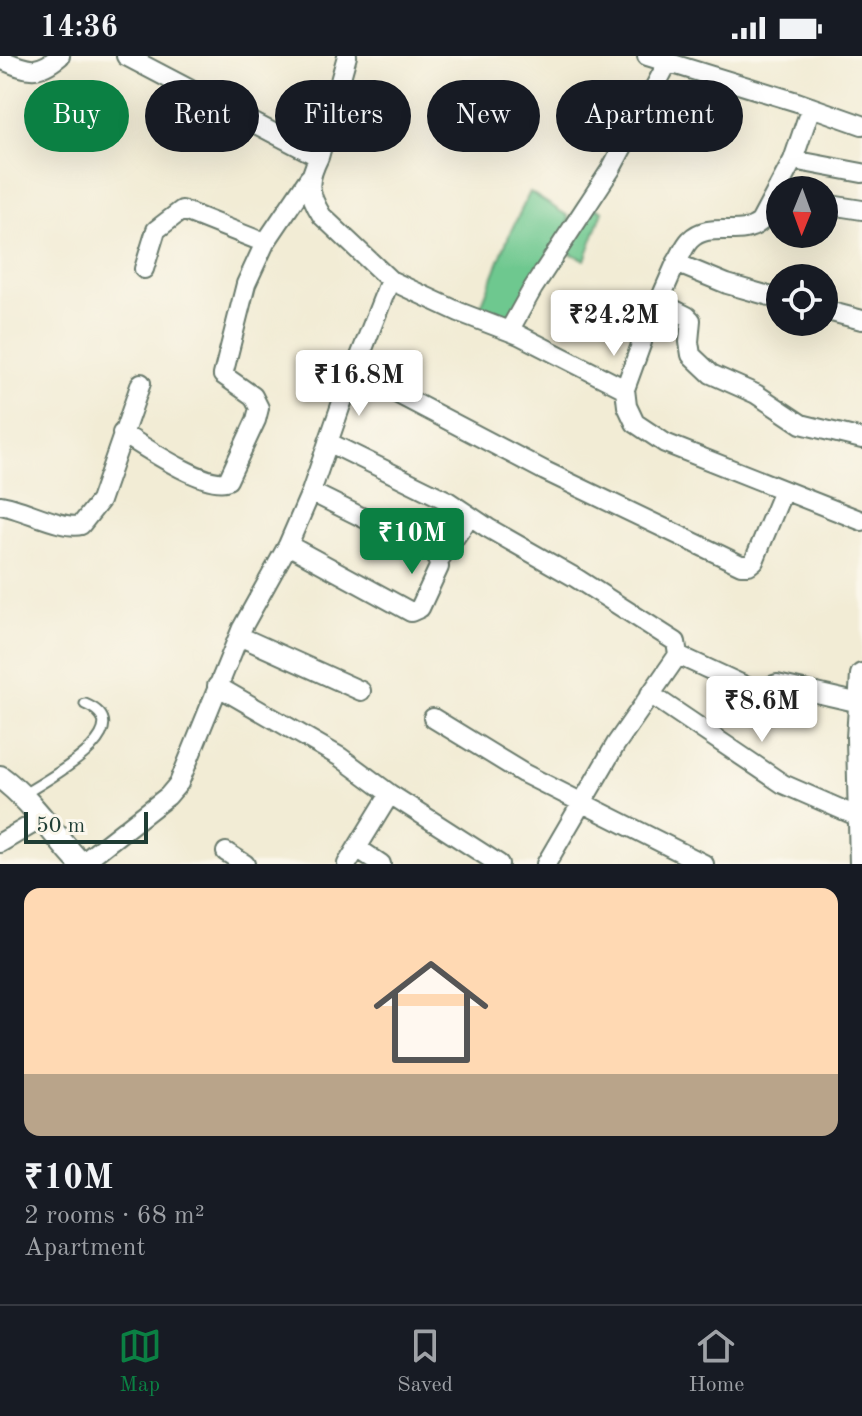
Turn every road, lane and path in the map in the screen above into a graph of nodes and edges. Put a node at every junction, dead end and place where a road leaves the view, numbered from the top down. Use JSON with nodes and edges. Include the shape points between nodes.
{"nodes":[{"id":1,"x":60,"y":56,"type":"edge"},
{"id":2,"x":126,"y":56,"type":"edge"},
{"id":3,"x":347,"y":56,"type":"edge"},
{"id":4,"x":647,"y":56,"type":"edge"},
{"id":5,"x":0,"y":59,"type":"edge"},
{"id":6,"x":667,"y":64,"type":"junction"},
{"id":7,"x":811,"y":107,"type":"junction"},
{"id":8,"x":862,"y":125,"type":"edge"},
{"id":9,"x":319,"y":157,"type":"junction"},
{"id":10,"x":793,"y":160,"type":"junction"},
{"id":11,"x":862,"y":173,"type":"edge"},
{"id":12,"x":786,"y":176,"type":"edge"},
{"id":13,"x":309,"y":178,"type":"junction"},
{"id":14,"x":838,"y":206,"type":"edge"},
{"id":15,"x":862,"y":210,"type":"edge"},
{"id":16,"x":766,"y":212,"type":"edge"},
{"id":17,"x":265,"y":243,"type":"junction"},
{"id":18,"x":676,"y":263,"type":"junction"},
{"id":19,"x":144,"y":269,"type":"dead end"},
{"id":20,"x":390,"y":280,"type":"junction"},
{"id":21,"x":766,"y":295,"type":"edge"},
{"id":22,"x":838,"y":314,"type":"edge"},
{"id":23,"x":862,"y":320,"type":"edge"},
{"id":24,"x":509,"y":331,"type":"junction"},
{"id":25,"x":642,"y":342,"type":"dead end"},
{"id":26,"x":354,"y":371,"type":"junction"},
{"id":27,"x":141,"y":383,"type":"dead end"},
{"id":28,"x":625,"y":389,"type":"junction"},
{"id":29,"x":122,"y":433,"type":"junction"},
{"id":30,"x":862,"y":439,"type":"edge"},
{"id":31,"x":328,"y":442,"type":"junction"},
{"id":32,"x":783,"y":491,"type":"junction"},
{"id":33,"x":311,"y":492,"type":"junction"},
{"id":34,"x":0,"y":505,"type":"edge"},
{"id":35,"x":470,"y":516,"type":"junction"},
{"id":36,"x":862,"y":521,"type":"edge"},
{"id":37,"x":288,"y":545,"type":"junction"},
{"id":38,"x":439,"y":560,"type":"junction"},
{"id":39,"x":239,"y":636,"type":"junction"},
{"id":40,"x":678,"y":655,"type":"junction"},
{"id":41,"x":862,"y":675,"type":"edge"},
{"id":42,"x":217,"y":686,"type":"junction"},
{"id":43,"x":361,"y":691,"type":"dead end"},
{"id":44,"x":650,"y":694,"type":"junction"},
{"id":45,"x":860,"y":703,"type":"junction"},
{"id":46,"x":85,"y":704,"type":"dead end"},
{"id":47,"x":433,"y":718,"type":"dead end"},
{"id":48,"x":0,"y":777,"type":"edge"},
{"id":49,"x":390,"y":794,"type":"junction"},
{"id":50,"x":21,"y":796,"type":"junction"},
{"id":51,"x":582,"y":803,"type":"junction"},
{"id":52,"x":861,"y":818,"type":"edge"},
{"id":53,"x":41,"y":819,"type":"junction"},
{"id":54,"x":0,"y":843,"type":"edge"},
{"id":55,"x":226,"y":852,"type":"dead end"},
{"id":56,"x":352,"y":856,"type":"edge"},
{"id":57,"x":81,"y":864,"type":"edge"},
{"id":58,"x":245,"y":864,"type":"edge"},
{"id":59,"x":381,"y":864,"type":"edge"},
{"id":60,"x":499,"y":864,"type":"edge"},
{"id":61,"x":546,"y":864,"type":"edge"},
{"id":62,"x":704,"y":864,"type":"edge"},
{"id":63,"x":861,"y":864,"type":"edge"}],
"edges":[{"from":1,"to":5,"type":"street","via":[[32,71]]},
{"from":2,"to":9,"type":"street"},
{"from":3,"to":9,"type":"street"},
{"from":4,"to":6,"type":"street"},
{"from":6,"to":7,"type":"street"},
{"from":6,"to":24,"type":"street","via":[[611,169]]},
{"from":7,"to":8,"type":"street"},
{"from":7,"to":10,"type":"street"},
{"from":9,"to":13,"type":"street"},
{"from":10,"to":11,"type":"street"},
{"from":10,"to":12,"type":"street"},
{"from":13,"to":17,"type":"street"},
{"from":13,"to":20,"type":"street","via":[[322,216]]},
{"from":14,"to":15,"type":"street"},
{"from":16,"to":18,"type":"street","via":[[756,225],[741,230],[697,234]]},
{"from":17,"to":19,"type":"street","via":[[183,210],[156,230]]},
{"from":17,"to":29,"type":"street","via":[[246,284],[223,371],[253,396],[259,408],[228,480],[204,478]]},
{"from":18,"to":21,"type":"street"},
{"from":18,"to":30,"type":"street","via":[[659,302],[691,320],[690,351],[701,367],[801,424]]},
{"from":20,"to":24,"type":"street"},
{"from":20,"to":26,"type":"street"},
{"from":22,"to":23,"type":"street"},
{"from":24,"to":28,"type":"street"},
{"from":25,"to":28,"type":"street"},
{"from":26,"to":31,"type":"street"},
{"from":26,"to":32,"type":"street","via":[[741,565],[754,561]]},
{"from":27,"to":29,"type":"street"},
{"from":28,"to":32,"type":"street","via":[[630,413],[642,429]]},
{"from":29,"to":34,"type":"street","via":[[100,501],[81,525],[72,527]]},
{"from":31,"to":33,"type":"street"},
{"from":31,"to":35,"type":"street"},
{"from":32,"to":36,"type":"street"},
{"from":33,"to":37,"type":"street"},
{"from":33,"to":38,"type":"street"},
{"from":35,"to":38,"type":"street"},
{"from":35,"to":40,"type":"street","via":[[676,642]]},
{"from":37,"to":38,"type":"street","via":[[411,612],[420,608]]},
{"from":37,"to":39,"type":"street"},
{"from":39,"to":42,"type":"street"},
{"from":39,"to":43,"type":"street"},
{"from":40,"to":44,"type":"street"},
{"from":40,"to":45,"type":"street","via":[[756,691],[777,684]]},
{"from":41,"to":45,"type":"street"},
{"from":42,"to":49,"type":"street","via":[[340,757]]},
{"from":42,"to":57,"type":"street","via":[[179,783]]},
{"from":44,"to":51,"type":"street"},
{"from":44,"to":52,"type":"street","via":[[783,784]]},
{"from":45,"to":52,"type":"street"},
{"from":46,"to":50,"type":"lane","via":[[97,709],[103,735],[91,750]]},
{"from":47,"to":51,"type":"street"},
{"from":48,"to":50,"type":"street"},
{"from":49,"to":56,"type":"street"},
{"from":49,"to":60,"type":"street"},
{"from":50,"to":53,"type":"street"},
{"from":51,"to":61,"type":"street"},
{"from":51,"to":62,"type":"street"},
{"from":52,"to":63,"type":"street"},
{"from":53,"to":54,"type":"street"},
{"from":53,"to":57,"type":"street"},
{"from":55,"to":58,"type":"street"},
{"from":56,"to":59,"type":"street"}]}
